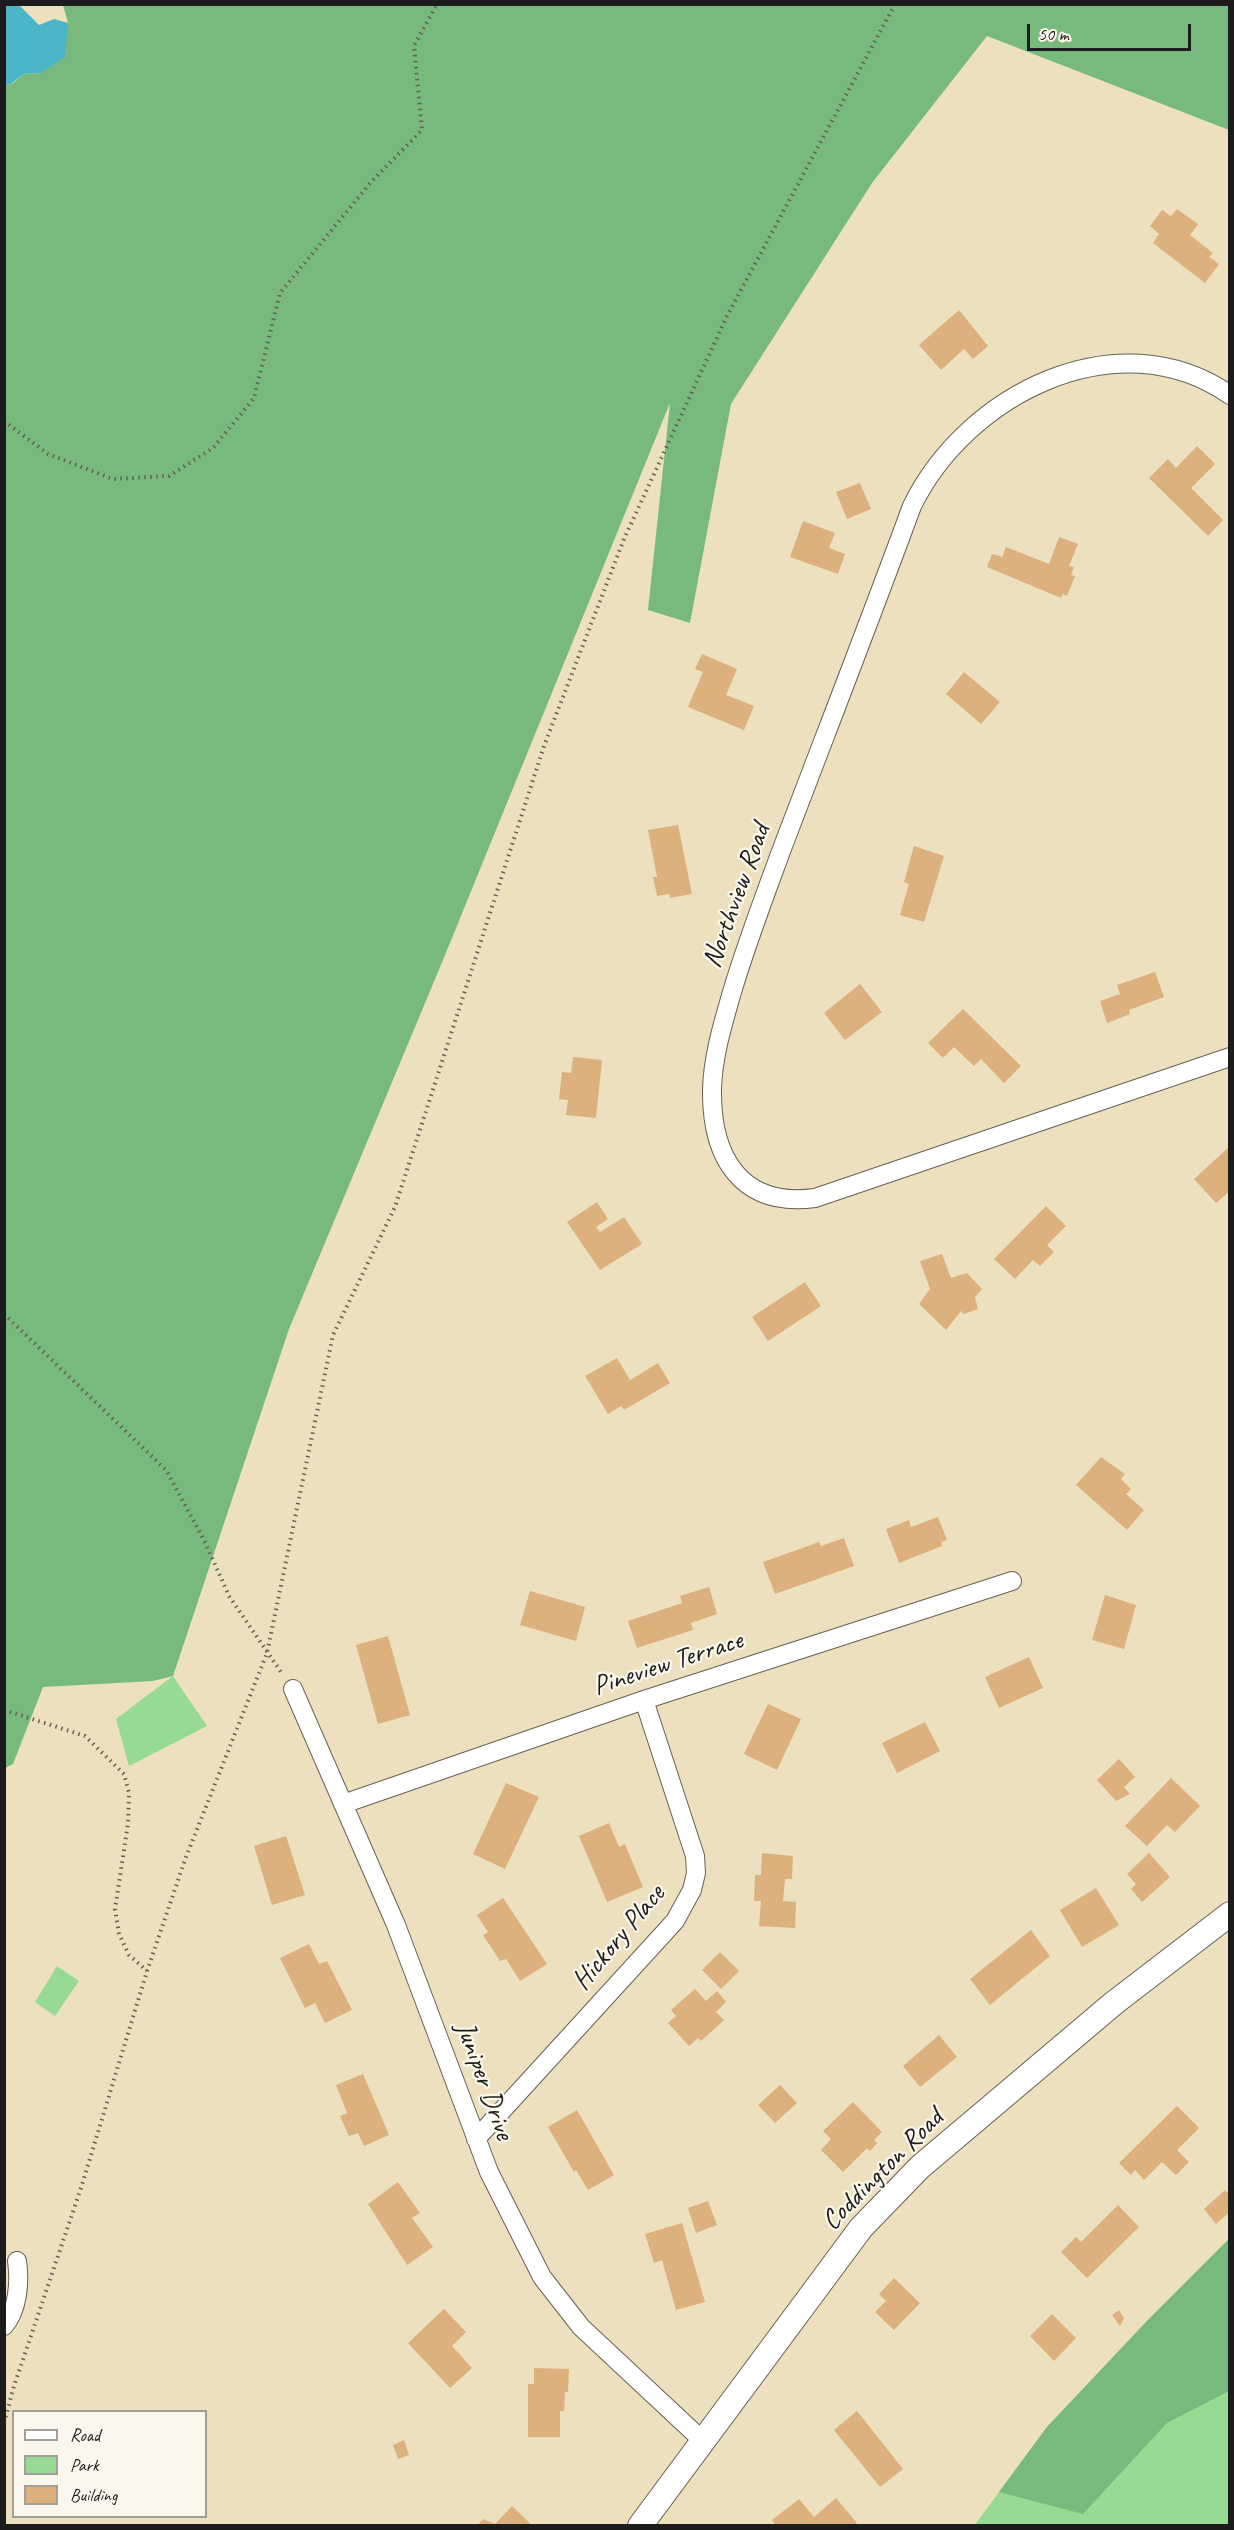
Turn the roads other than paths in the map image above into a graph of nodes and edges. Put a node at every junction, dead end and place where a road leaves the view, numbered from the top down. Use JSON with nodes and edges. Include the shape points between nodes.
{"nodes":[{"id":1,"x":1230,"y":395,"type":"edge"},
{"id":2,"x":1230,"y":1057,"type":"edge"},
{"id":3,"x":1012,"y":1581,"type":"dead end"},
{"id":4,"x":293,"y":1689,"type":"road end"},
{"id":5,"x":644,"y":1700,"type":"junction"},
{"id":6,"x":343,"y":1804,"type":"junction"},
{"id":7,"x":1230,"y":1914,"type":"edge"},
{"id":8,"x":476,"y":2139,"type":"junction"},
{"id":9,"x":17,"y":2261,"type":"dead end"},
{"id":10,"x":4,"y":2326,"type":"edge"},
{"id":11,"x":703,"y":2441,"type":"junction"},
{"id":12,"x":639,"y":2526,"type":"edge"}],
"edges":[{"from":1,"to":2,"type":"street","name":"Northview Road","via":[[1195,375],[1157,365],[1109,365],[1058,376],[988,413],[952,445],[921,487],[750,934],[717,1043],[713,1111],[718,1144],[736,1174],[764,1194],[799,1201]]},
{"from":3,"to":5,"type":"street","name":"Pineview Terrace"},
{"from":4,"to":6,"type":"street","name":"Juniper Drive"},
{"from":5,"to":6,"type":"street","name":"Pineview Terrace"},
{"from":5,"to":8,"type":"street","name":"Hickory Place","via":[[691,1839],[696,1873],[686,1906]]},
{"from":6,"to":8,"type":"street","name":"Juniper Drive","via":[[396,1925]]},
{"from":7,"to":11,"type":"street","name":"Coddington Road","via":[[1114,2002],[920,2168],[861,2228]]},
{"from":8,"to":11,"type":"street","name":"Juniper Drive","via":[[518,2234],[565,2309]]},
{"from":9,"to":10,"type":"street","via":[[13,2316]]},
{"from":11,"to":12,"type":"street","name":"Coddington Road"}]}
